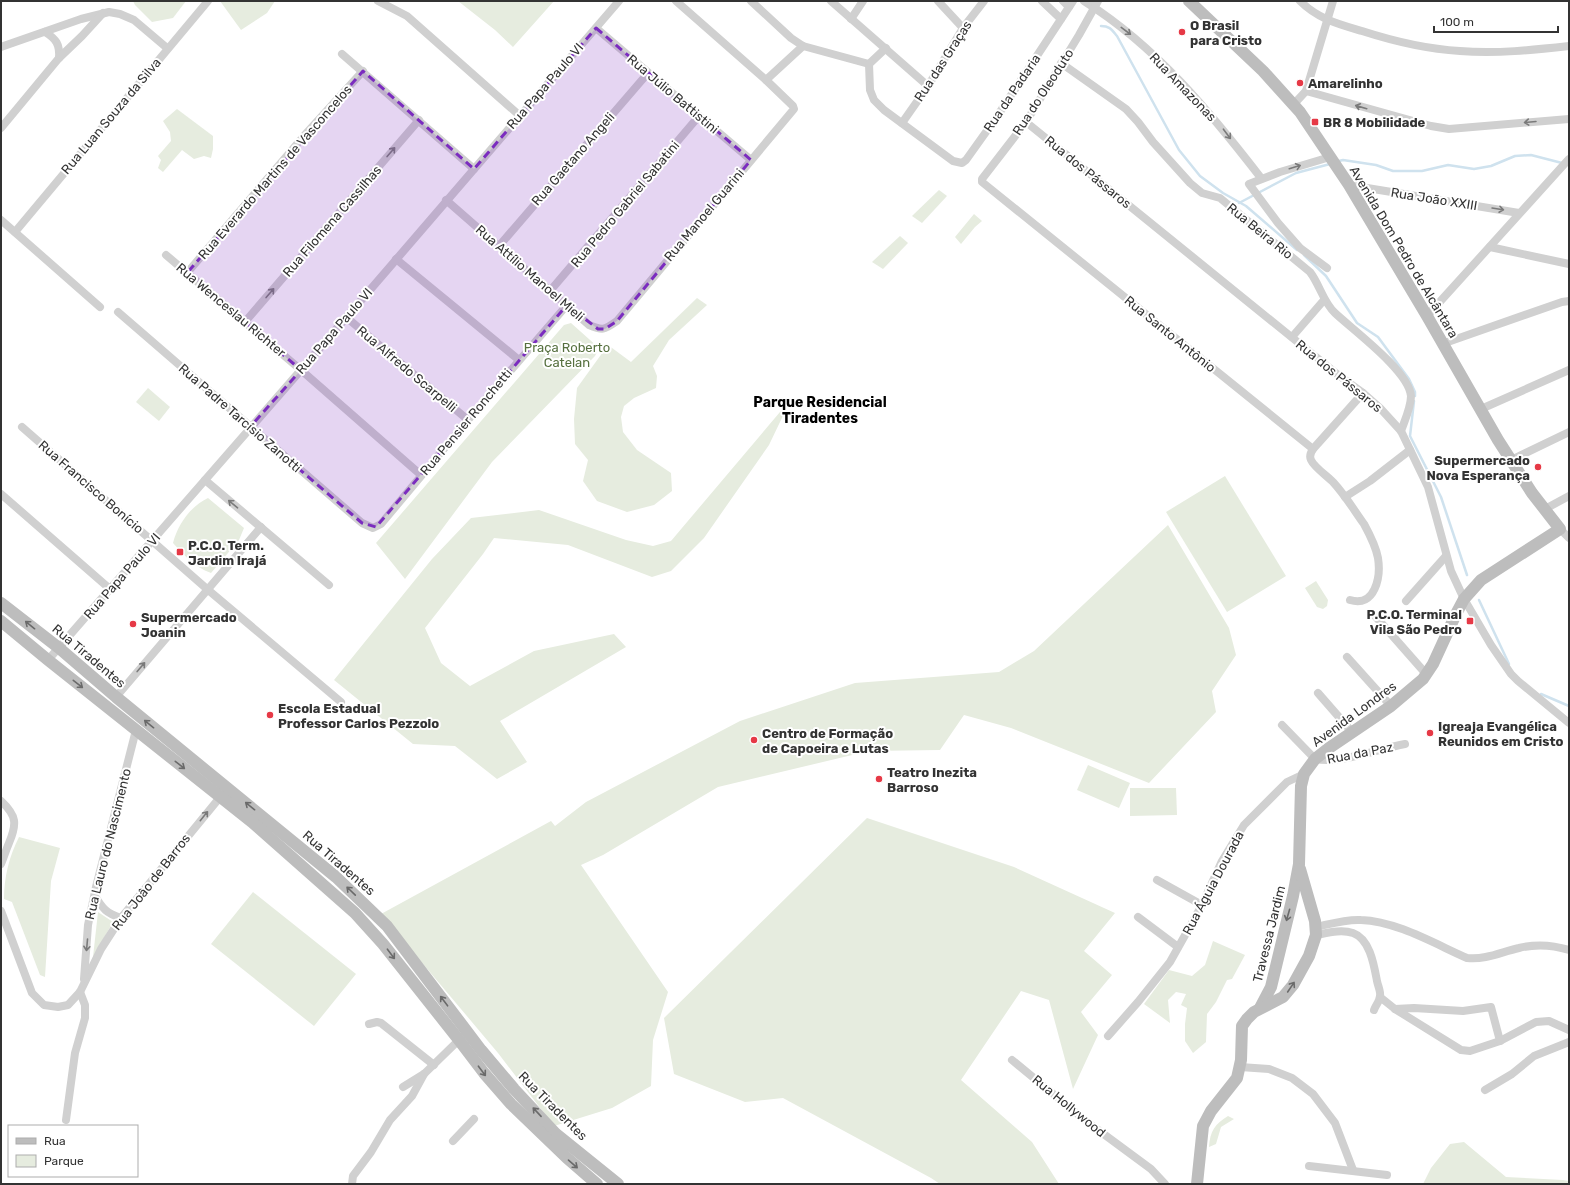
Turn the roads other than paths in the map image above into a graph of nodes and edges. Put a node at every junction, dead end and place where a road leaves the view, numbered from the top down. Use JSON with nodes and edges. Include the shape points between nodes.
{"nodes":[{"id":1,"x":208,"y":1,"type":"edge"},
{"id":2,"x":378,"y":1,"type":"edge"},
{"id":3,"x":619,"y":1,"type":"edge"},
{"id":4,"x":676,"y":1,"type":"edge"},
{"id":5,"x":751,"y":1,"type":"edge"},
{"id":6,"x":831,"y":1,"type":"edge"},
{"id":7,"x":863,"y":1,"type":"edge"},
{"id":8,"x":938,"y":1,"type":"edge"},
{"id":9,"x":984,"y":1,"type":"edge"},
{"id":10,"x":1042,"y":1,"type":"edge"},
{"id":11,"x":1063,"y":1,"type":"edge"},
{"id":12,"x":1084,"y":1,"type":"edge"},
{"id":13,"x":1189,"y":1,"type":"edge"},
{"id":14,"x":1300,"y":1,"type":"edge"},
{"id":15,"x":1333,"y":1,"type":"edge"},
{"id":16,"x":1071,"y":4,"type":"edge"},
{"id":17,"x":1096,"y":4,"type":"edge"},
{"id":18,"x":103,"y":12,"type":"junction"},
{"id":19,"x":851,"y":19,"type":"junction"},
{"id":20,"x":1061,"y":19,"type":"junction"},
{"id":21,"x":1327,"y":21,"type":"junction"},
{"id":22,"x":596,"y":28,"type":"junction"},
{"id":23,"x":963,"y":28,"type":"junction"},
{"id":24,"x":45,"y":32,"type":"junction"},
{"id":25,"x":1,"y":46,"type":"edge"},
{"id":26,"x":803,"y":46,"type":"junction"},
{"id":27,"x":1569,"y":46,"type":"edge"},
{"id":28,"x":167,"y":48,"type":"junction"},
{"id":29,"x":886,"y":48,"type":"junction"},
{"id":30,"x":342,"y":54,"type":"dead end"},
{"id":31,"x":59,"y":58,"type":"junction"},
{"id":32,"x":1061,"y":63,"type":"junction"},
{"id":33,"x":869,"y":64,"type":"junction"},
{"id":34,"x":363,"y":71,"type":"junction"},
{"id":35,"x":648,"y":73,"type":"junction"},
{"id":36,"x":766,"y":80,"type":"junction"},
{"id":37,"x":928,"y":86,"type":"junction"},
{"id":38,"x":1306,"y":90,"type":"junction"},
{"id":39,"x":1294,"y":104,"type":"junction"},
{"id":40,"x":519,"y":115,"type":"junction"},
{"id":41,"x":699,"y":116,"type":"junction"},
{"id":42,"x":1569,"y":119,"type":"edge"},
{"id":43,"x":419,"y":120,"type":"junction"},
{"id":44,"x":1026,"y":122,"type":"junction"},
{"id":45,"x":902,"y":123,"type":"junction"},
{"id":46,"x":1,"y":128,"type":"edge"},
{"id":47,"x":1332,"y":159,"type":"junction"},
{"id":48,"x":1569,"y":159,"type":"edge"},
{"id":49,"x":750,"y":160,"type":"junction"},
{"id":50,"x":474,"y":168,"type":"junction"},
{"id":51,"x":1564,"y":169,"type":"edge"},
{"id":52,"x":1261,"y":178,"type":"junction"},
{"id":53,"x":982,"y":180,"type":"joint"},
{"id":54,"x":1349,"y":185,"type":"junction"},
{"id":55,"x":446,"y":200,"type":"junction"},
{"id":56,"x":1519,"y":213,"type":"junction"},
{"id":57,"x":1,"y":220,"type":"edge"},
{"id":58,"x":15,"y":232,"type":"junction"},
{"id":59,"x":498,"y":246,"type":"junction"},
{"id":60,"x":1490,"y":247,"type":"junction"},
{"id":61,"x":166,"y":255,"type":"dead end"},
{"id":62,"x":396,"y":259,"type":"junction"},
{"id":63,"x":1569,"y":264,"type":"edge"},
{"id":64,"x":1327,"y":268,"type":"dead end"},
{"id":65,"x":187,"y":272,"type":"junction"},
{"id":66,"x":550,"y":291,"type":"junction"},
{"id":67,"x":1324,"y":300,"type":"junction"},
{"id":68,"x":1569,"y":301,"type":"edge"},
{"id":69,"x":567,"y":306,"type":"junction"},
{"id":70,"x":100,"y":307,"type":"dead end"},
{"id":71,"x":118,"y":312,"type":"dead end"},
{"id":72,"x":1427,"y":316,"type":"junction"},
{"id":73,"x":346,"y":317,"type":"junction"},
{"id":74,"x":617,"y":320,"type":"joint"},
{"id":75,"x":244,"y":323,"type":"junction"},
{"id":76,"x":1292,"y":337,"type":"junction"},
{"id":77,"x":1442,"y":344,"type":"junction"},
{"id":78,"x":519,"y":360,"type":"junction"},
{"id":79,"x":302,"y":370,"type":"junction"},
{"id":80,"x":1569,"y":370,"type":"edge"},
{"id":81,"x":1363,"y":392,"type":"junction"},
{"id":82,"x":1481,"y":409,"type":"junction"},
{"id":83,"x":468,"y":420,"type":"junction"},
{"id":84,"x":22,"y":427,"type":"dead end"},
{"id":85,"x":250,"y":427,"type":"junction"},
{"id":86,"x":1401,"y":431,"type":"junction"},
{"id":87,"x":1569,"y":432,"type":"edge"},
{"id":88,"x":1313,"y":449,"type":"junction"},
{"id":89,"x":1410,"y":450,"type":"junction"},
{"id":90,"x":1511,"y":460,"type":"junction"},
{"id":91,"x":421,"y":475,"type":"junction"},
{"id":92,"x":205,"y":480,"type":"junction"},
{"id":93,"x":1,"y":494,"type":"edge"},
{"id":94,"x":1345,"y":496,"type":"junction"},
{"id":95,"x":1569,"y":496,"type":"edge"},
{"id":96,"x":1545,"y":509,"type":"junction"},
{"id":97,"x":362,"y":523,"type":"joint"},
{"id":98,"x":261,"y":528,"type":"junction"},
{"id":99,"x":1560,"y":529,"type":"junction"},
{"id":100,"x":1569,"y":538,"type":"edge"},
{"id":101,"x":153,"y":541,"type":"junction"},
{"id":102,"x":1446,"y":556,"type":"junction"},
{"id":103,"x":329,"y":585,"type":"dead end"},
{"id":104,"x":110,"y":589,"type":"junction"},
{"id":105,"x":207,"y":589,"type":"junction"},
{"id":106,"x":1464,"y":599,"type":"junction"},
{"id":107,"x":1350,"y":600,"type":"dead end"},
{"id":108,"x":1406,"y":601,"type":"dead end"},
{"id":109,"x":1,"y":603,"type":"edge"},
{"id":110,"x":1376,"y":617,"type":"dead end"},
{"id":111,"x":1,"y":621,"type":"edge"},
{"id":112,"x":59,"y":648,"type":"junction"},
{"id":113,"x":1347,"y":657,"type":"dead end"},
{"id":114,"x":48,"y":660,"type":"junction"},
{"id":115,"x":1427,"y":675,"type":"junction"},
{"id":116,"x":1318,"y":693,"type":"dead end"},
{"id":117,"x":116,"y":697,"type":"junction"},
{"id":118,"x":341,"y":702,"type":"dead end"},
{"id":119,"x":1391,"y":706,"type":"junction"},
{"id":120,"x":1569,"y":723,"type":"edge"},
{"id":121,"x":1282,"y":725,"type":"dead end"},
{"id":122,"x":136,"y":730,"type":"junction"},
{"id":123,"x":1352,"y":732,"type":"junction"},
{"id":124,"x":1405,"y":744,"type":"dead end"},
{"id":125,"x":1315,"y":759,"type":"junction"},
{"id":126,"x":1304,"y":774,"type":"junction"},
{"id":127,"x":221,"y":796,"type":"junction"},
{"id":128,"x":1,"y":801,"type":"edge"},
{"id":129,"x":315,"y":860,"type":"junction"},
{"id":130,"x":1,"y":864,"type":"edge"},
{"id":131,"x":1299,"y":864,"type":"junction"},
{"id":132,"x":303,"y":866,"type":"junction"},
{"id":133,"x":1157,"y":880,"type":"dead end"},
{"id":134,"x":95,"y":896,"type":"junction"},
{"id":135,"x":1293,"y":896,"type":"junction"},
{"id":136,"x":1308,"y":898,"type":"junction"},
{"id":137,"x":1202,"y":905,"type":"junction"},
{"id":138,"x":1,"y":911,"type":"edge"},
{"id":139,"x":1138,"y":917,"type":"dead end"},
{"id":140,"x":121,"y":918,"type":"junction"},
{"id":141,"x":383,"y":922,"type":"junction"},
{"id":142,"x":371,"y":930,"type":"junction"},
{"id":143,"x":1316,"y":931,"type":"junction"},
{"id":144,"x":1178,"y":948,"type":"junction"},
{"id":145,"x":1569,"y":950,"type":"edge"},
{"id":146,"x":418,"y":967,"type":"junction"},
{"id":147,"x":407,"y":975,"type":"junction"},
{"id":148,"x":85,"y":978,"type":"junction"},
{"id":149,"x":80,"y":992,"type":"junction"},
{"id":150,"x":1380,"y":997,"type":"junction"},
{"id":151,"x":1271,"y":998,"type":"junction"},
{"id":152,"x":1395,"y":1009,"type":"junction"},
{"id":153,"x":1374,"y":1010,"type":"dead end"},
{"id":154,"x":369,"y":1024,"type":"dead end"},
{"id":155,"x":1569,"y":1030,"type":"edge"},
{"id":156,"x":464,"y":1036,"type":"junction"},
{"id":157,"x":1108,"y":1036,"type":"dead end"},
{"id":158,"x":1500,"y":1040,"type":"junction"},
{"id":159,"x":1569,"y":1042,"type":"edge"},
{"id":160,"x":1012,"y":1060,"type":"dead end"},
{"id":161,"x":434,"y":1065,"type":"junction"},
{"id":162,"x":1240,"y":1067,"type":"junction"},
{"id":163,"x":424,"y":1074,"type":"junction"},
{"id":164,"x":403,"y":1087,"type":"dead end"},
{"id":165,"x":1485,"y":1090,"type":"dead end"},
{"id":166,"x":66,"y":1120,"type":"dead end"},
{"id":167,"x":474,"y":1120,"type":"dead end"},
{"id":168,"x":549,"y":1133,"type":"junction"},
{"id":169,"x":453,"y":1141,"type":"dead end"},
{"id":170,"x":1309,"y":1166,"type":"dead end"},
{"id":171,"x":1353,"y":1170,"type":"junction"},
{"id":172,"x":1387,"y":1175,"type":"dead end"},
{"id":173,"x":352,"y":1184,"type":"edge"},
{"id":174,"x":597,"y":1184,"type":"edge"},
{"id":175,"x":618,"y":1184,"type":"edge"},
{"id":176,"x":1165,"y":1184,"type":"edge"},
{"id":177,"x":1197,"y":1184,"type":"edge"}],
"edges":[{"from":1,"to":28,"type":"street","name":"Rua Luan Souza da Silva"},
{"from":2,"to":40,"type":"street","via":[[407,16]]},
{"from":3,"to":22,"type":"street","name":"Rua Papa Paulo VI"},
{"from":4,"to":36,"type":"street"},
{"from":5,"to":26,"type":"street"},
{"from":6,"to":19,"type":"street"},
{"from":7,"to":19,"type":"street"},
{"from":8,"to":23,"type":"street"},
{"from":9,"to":23,"type":"street","name":"Rua das Graças"},
{"from":10,"to":20,"type":"street"},
{"from":11,"to":16,"type":"street"},
{"from":12,"to":17,"type":"street","name":"Rua Amazonas"},
{"from":13,"to":39,"type":"street","name":"Avenida Dom Pedro de Alcântara","via":[[1233,41]]},
{"from":14,"to":21,"type":"street"},
{"from":15,"to":21,"type":"street"},
{"from":16,"to":20,"type":"street"},
{"from":17,"to":32,"type":"street","name":"Rua do Oleoduto","via":[[1080,35]]},
{"from":17,"to":52,"type":"street","name":"Rua Amazonas","one_way":true,"via":[[1196,97]]},
{"from":18,"to":24,"type":"street"},
{"from":18,"to":28,"type":"street","via":[[120,14],[134,20]]},
{"from":18,"to":31,"type":"street"},
{"from":19,"to":29,"type":"street"},
{"from":20,"to":45,"type":"street","name":"Rua da Padaria","via":[[996,118],[966,160],[960,164]]},
{"from":21,"to":27,"type":"street","via":[[1386,38],[1460,52],[1520,51]]},
{"from":21,"to":38,"type":"street"},
{"from":22,"to":35,"type":"street","name":"Rua Júlio Battistini"},
{"from":22,"to":40,"type":"street","name":"Rua Papa Paulo VI"},
{"from":23,"to":37,"type":"street","name":"Rua das Graças"},
{"from":24,"to":25,"type":"street"},
{"from":24,"to":31,"type":"street","via":[[57,42]]},
{"from":26,"to":33,"type":"street"},
{"from":26,"to":36,"type":"street"},
{"from":28,"to":58,"type":"street","name":"Rua Luan Souza da Silva"},
{"from":29,"to":33,"type":"street"},
{"from":29,"to":37,"type":"street"},
{"from":30,"to":34,"type":"street"},
{"from":31,"to":46,"type":"street"},
{"from":32,"to":44,"type":"street","name":"Rua do Oleoduto"},
{"from":32,"to":67,"type":"street","name":"Rua Beira Rio","via":[[1126,109],[1190,183],[1202,193],[1220,198],[1310,272],[1320,287]]},
{"from":33,"to":45,"type":"street","via":[[871,94],[877,104]]},
{"from":34,"to":43,"type":"street"},
{"from":34,"to":65,"type":"street","name":"Rua Everardo Martins de Vasconcelos"},
{"from":35,"to":41,"type":"street","name":"Rua Júlio Battistini"},
{"from":35,"to":59,"type":"street","name":"Rua Gaetano Angeli"},
{"from":36,"to":49,"type":"street","name":"Rua Manoel Guarini","via":[[794,108]]},
{"from":37,"to":45,"type":"street","name":"Rua das Graças"},
{"from":38,"to":39,"type":"street"},
{"from":42,"to":38,"type":"street","one_way":true,"via":[[1449,129]]},
{"from":39,"to":47,"type":"street","name":"Avenida Dom Pedro de Alcântara"},
{"from":40,"to":50,"type":"street","name":"Rua Papa Paulo VI"},
{"from":41,"to":49,"type":"street","name":"Rua Júlio Battistini"},
{"from":41,"to":66,"type":"street","name":"Rua Pedro Gabriel Sabatini"},
{"from":43,"to":50,"type":"street"},
{"from":75,"to":43,"type":"street","name":"Rua Filomena Cassilhas","one_way":true},
{"from":44,"to":53,"type":"street","name":"Rua do Oleoduto"},
{"from":44,"to":76,"type":"street","name":"Rua dos Pássaros"},
{"from":52,"to":47,"type":"street","one_way":true},
{"from":47,"to":54,"type":"street","name":"Avenida Dom Pedro de Alcântara"},
{"from":48,"to":51,"type":"street"},
{"from":49,"to":74,"type":"street","name":"Rua Manoel Guarini"},
{"from":50,"to":55,"type":"street","name":"Rua Papa Paulo VI"},
{"from":51,"to":56,"type":"street"},
{"from":52,"to":64,"type":"street","via":[[1250,186],[1300,248]]},
{"from":53,"to":88,"type":"street","name":"Rua Santo Antônio","via":[[982,183]]},
{"from":54,"to":56,"type":"street","name":"Rua João XXIII","one_way":true},
{"from":54,"to":72,"type":"street","name":"Avenida Dom Pedro de Alcântara"},
{"from":55,"to":59,"type":"street","name":"Rua Attílio Manoel Mieli"},
{"from":55,"to":62,"type":"street","name":"Rua Papa Paulo VI"},
{"from":56,"to":60,"type":"street"},
{"from":57,"to":58,"type":"street"},
{"from":58,"to":70,"type":"street"},
{"from":59,"to":66,"type":"street","name":"Rua Attílio Manoel Mieli"},
{"from":60,"to":63,"type":"street"},
{"from":60,"to":72,"type":"street"},
{"from":61,"to":65,"type":"street","name":"Rua Wenceslau Richter"},
{"from":62,"to":73,"type":"street","name":"Rua Papa Paulo VI"},
{"from":62,"to":78,"type":"street"},
{"from":65,"to":75,"type":"street","name":"Rua Wenceslau Richter"},
{"from":66,"to":69,"type":"street","name":"Rua Attílio Manoel Mieli"},
{"from":67,"to":76,"type":"street"},
{"from":67,"to":86,"type":"street","name":"Rua Beira Rio","via":[[1334,313],[1374,347],[1408,386],[1411,395],[1410,405]]},
{"from":68,"to":77,"type":"street"},
{"from":69,"to":74,"type":"street","name":"Rua Attílio Manoel Mieli","via":[[598,329],[605,329]]},
{"from":69,"to":78,"type":"street","name":"Rua Pensier Ronchetti"},
{"from":71,"to":85,"type":"street","name":"Rua Padre Tarcísio Zanotti"},
{"from":72,"to":77,"type":"street","name":"Avenida Dom Pedro de Alcântara"},
{"from":73,"to":79,"type":"street","name":"Rua Papa Paulo VI"},
{"from":73,"to":83,"type":"street","name":"Rua Alfredo Scarpelli"},
{"from":75,"to":79,"type":"street","name":"Rua Wenceslau Richter"},
{"from":76,"to":81,"type":"street","name":"Rua dos Pássaros"},
{"from":77,"to":82,"type":"street","name":"Avenida Dom Pedro de Alcântara"},
{"from":78,"to":83,"type":"street","name":"Rua Pensier Ronchetti"},
{"from":79,"to":85,"type":"street","name":"Rua Papa Paulo VI"},
{"from":79,"to":91,"type":"street","name":"Rua Wenceslau Richter"},
{"from":80,"to":82,"type":"street"},
{"from":81,"to":86,"type":"street","name":"Rua dos Pássaros"},
{"from":81,"to":88,"type":"street"},
{"from":82,"to":90,"type":"street","name":"Avenida Dom Pedro de Alcântara"},
{"from":83,"to":91,"type":"street","name":"Rua Pensier Ronchetti"},
{"from":84,"to":101,"type":"street","name":"Rua Francisco Bonício"},
{"from":85,"to":92,"type":"street","name":"Rua Papa Paulo VI"},
{"from":85,"to":97,"type":"street","name":"Rua Padre Tarcísio Zanotti"},
{"from":86,"to":89,"type":"street","name":"Rua dos Pássaros"},
{"from":87,"to":90,"type":"street"},
{"from":88,"to":94,"type":"street","via":[[1310,455],[1312,462]]},
{"from":89,"to":94,"type":"street","via":[[1370,481]]},
{"from":89,"to":102,"type":"street","name":"Rua dos Pássaros","via":[[1428,487]]},
{"from":90,"to":96,"type":"street","name":"Avenida Dom Pedro de Alcântara"},
{"from":91,"to":97,"type":"street","name":"Rua Pensier Ronchetti","via":[[379,526],[370,528]]},
{"from":98,"to":92,"type":"street","one_way":true},
{"from":92,"to":101,"type":"street","name":"Rua Papa Paulo VI"},
{"from":93,"to":104,"type":"street"},
{"from":94,"to":107,"type":"street","via":[[1367,531],[1378,564],[1376,584],[1370,596],[1360,602]]},
{"from":95,"to":96,"type":"street"},
{"from":96,"to":99,"type":"street","name":"Avenida Dom Pedro de Alcântara"},
{"from":98,"to":103,"type":"street"},
{"from":98,"to":105,"type":"street"},
{"from":99,"to":100,"type":"street","name":"Avenida Dom Pedro de Alcântara"},
{"from":99,"to":106,"type":"street","name":"Avenida Londres","via":[[1488,574]]},
{"from":101,"to":104,"type":"street","name":"Rua Papa Paulo VI"},
{"from":101,"to":105,"type":"street","name":"Rua Francisco Bonício"},
{"from":102,"to":106,"type":"street","name":"Rua dos Pássaros","via":[[1450,571]]},
{"from":102,"to":108,"type":"street"},
{"from":104,"to":112,"type":"street","name":"Rua Papa Paulo VI"},
{"from":117,"to":105,"type":"street","one_way":true},
{"from":105,"to":118,"type":"street","name":"Rua Francisco Bonício"},
{"from":106,"to":115,"type":"street","name":"Avenida Londres"},
{"from":106,"to":120,"type":"street","name":"Rua dos Pássaros","via":[[1511,674]]},
{"from":112,"to":109,"type":"street","name":"Rua Tiradentes","one_way":true},
{"from":110,"to":115,"type":"street"},
{"from":111,"to":114,"type":"street","name":"Rua Tiradentes"},
{"from":112,"to":114,"type":"street","name":"Rua Papa Paulo VI"},
{"from":112,"to":117,"type":"street","name":"Rua Tiradentes"},
{"from":113,"to":119,"type":"street"},
{"from":114,"to":122,"type":"street","name":"Rua Tiradentes","one_way":true},
{"from":115,"to":119,"type":"street","name":"Avenida Londres"},
{"from":116,"to":123,"type":"street"},
{"from":129,"to":117,"type":"street","name":"Rua Tiradentes","one_way":true},
{"from":119,"to":123,"type":"street","name":"Avenida Londres"},
{"from":121,"to":125,"type":"street"},
{"from":122,"to":127,"type":"street","name":"Rua Tiradentes","one_way":true},
{"from":122,"to":134,"type":"street","name":"Rua Lauro do Nascimento"},
{"from":123,"to":125,"type":"street","name":"Avenida Londres"},
{"from":124,"to":125,"type":"street","name":"Rua da Paz","via":[[1336,760]]},
{"from":125,"to":126,"type":"street","name":"Avenida Londres"},
{"from":126,"to":131,"type":"street","name":"Avenida Londres","via":[[1301,786]]},
{"from":126,"to":137,"type":"street","name":"Rua Águia Dourada","via":[[1287,782],[1244,825],[1222,861]]},
{"from":127,"to":132,"type":"street","name":"Rua Tiradentes"},
{"from":140,"to":127,"type":"street","name":"Rua Joâo de Barros","one_way":true},
{"from":128,"to":130,"type":"street","via":[[8,807],[15,823]]},
{"from":129,"to":132,"type":"street"},
{"from":141,"to":129,"type":"street","name":"Rua Tiradentes","one_way":true},
{"from":131,"to":135,"type":"street","name":"Travessa Jardim"},
{"from":131,"to":136,"type":"street"},
{"from":132,"to":142,"type":"street","name":"Rua Tiradentes"},
{"from":133,"to":137,"type":"street"},
{"from":134,"to":140,"type":"street","via":[[102,908],[111,915]]},
{"from":134,"to":148,"type":"street","name":"Rua Lauro do Nascimento","one_way":true,"via":[[88,925]]},
{"from":135,"to":136,"type":"street","via":[[1304,894]]},
{"from":135,"to":151,"type":"street","name":"Travessa Jardim","one_way":true},
{"from":136,"to":143,"type":"street"},
{"from":137,"to":144,"type":"street","name":"Rua Águia Dourada"},
{"from":138,"to":149,"type":"street","name":"Rua Joâo de Barros","via":[[27,981],[38,1000],[44,1005],[58,1007],[68,1004]]},
{"from":139,"to":144,"type":"street"},
{"from":140,"to":148,"type":"street","name":"Rua Joâo de Barros"},
{"from":141,"to":142,"type":"street"},
{"from":141,"to":146,"type":"street","name":"Rua Tiradentes"},
{"from":142,"to":147,"type":"street","name":"Rua Tiradentes","one_way":true},
{"from":143,"to":145,"type":"street","via":[[1349,920],[1378,922],[1398,927],[1467,958],[1477,959],[1521,947],[1554,946]]},
{"from":143,"to":150,"type":"street","via":[[1346,931],[1360,938],[1368,949],[1373,963]]},
{"from":151,"to":143,"type":"street","one_way":true,"via":[[1284,997],[1293,985],[1309,956]]},
{"from":144,"to":157,"type":"street","name":"Rua Águia Dourada","via":[[1154,983]]},
{"from":146,"to":147,"type":"street"},
{"from":156,"to":146,"type":"street","name":"Rua Tiradentes","one_way":true},
{"from":147,"to":156,"type":"street","name":"Rua Tiradentes"},
{"from":148,"to":149,"type":"street","name":"Rua Joâo de Barros"},
{"from":149,"to":166,"type":"street","via":[[85,1005],[84,1018],[75,1053]]},
{"from":150,"to":152,"type":"street"},
{"from":150,"to":153,"type":"street"},
{"from":151,"to":162,"type":"street","name":"Travessa Jardim","via":[[1242,1026]]},
{"from":152,"to":158,"type":"street","via":[[1461,1050],[1470,1051]]},
{"from":152,"to":158,"type":"street","via":[[1463,1011],[1491,1007]]},
{"from":154,"to":161,"type":"street","via":[[381,1023]]},
{"from":155,"to":158,"type":"street","via":[[1549,1021],[1536,1022]]},
{"from":156,"to":161,"type":"street"},
{"from":156,"to":168,"type":"street","name":"Rua Tiradentes","via":[[514,1088]]},
{"from":159,"to":165,"type":"street","via":[[1534,1056],[1512,1074]]},
{"from":160,"to":176,"type":"street","name":"Rua Hollywood","via":[[1086,1121],[1151,1169]]},
{"from":161,"to":163,"type":"street"},
{"from":162,"to":171,"type":"street","via":[[1269,1069],[1292,1078],[1313,1094],[1335,1123]]},
{"from":162,"to":177,"type":"street","via":[[1237,1078],[1211,1111],[1203,1126]]},
{"from":163,"to":164,"type":"street"},
{"from":163,"to":173,"type":"street","via":[[412,1096],[390,1120],[353,1176]]},
{"from":167,"to":169,"type":"street"},
{"from":168,"to":174,"type":"street","name":"Rua Tiradentes","one_way":true},
{"from":168,"to":175,"type":"street","name":"Rua Tiradentes"},
{"from":170,"to":171,"type":"street"},
{"from":171,"to":172,"type":"street"}]}
